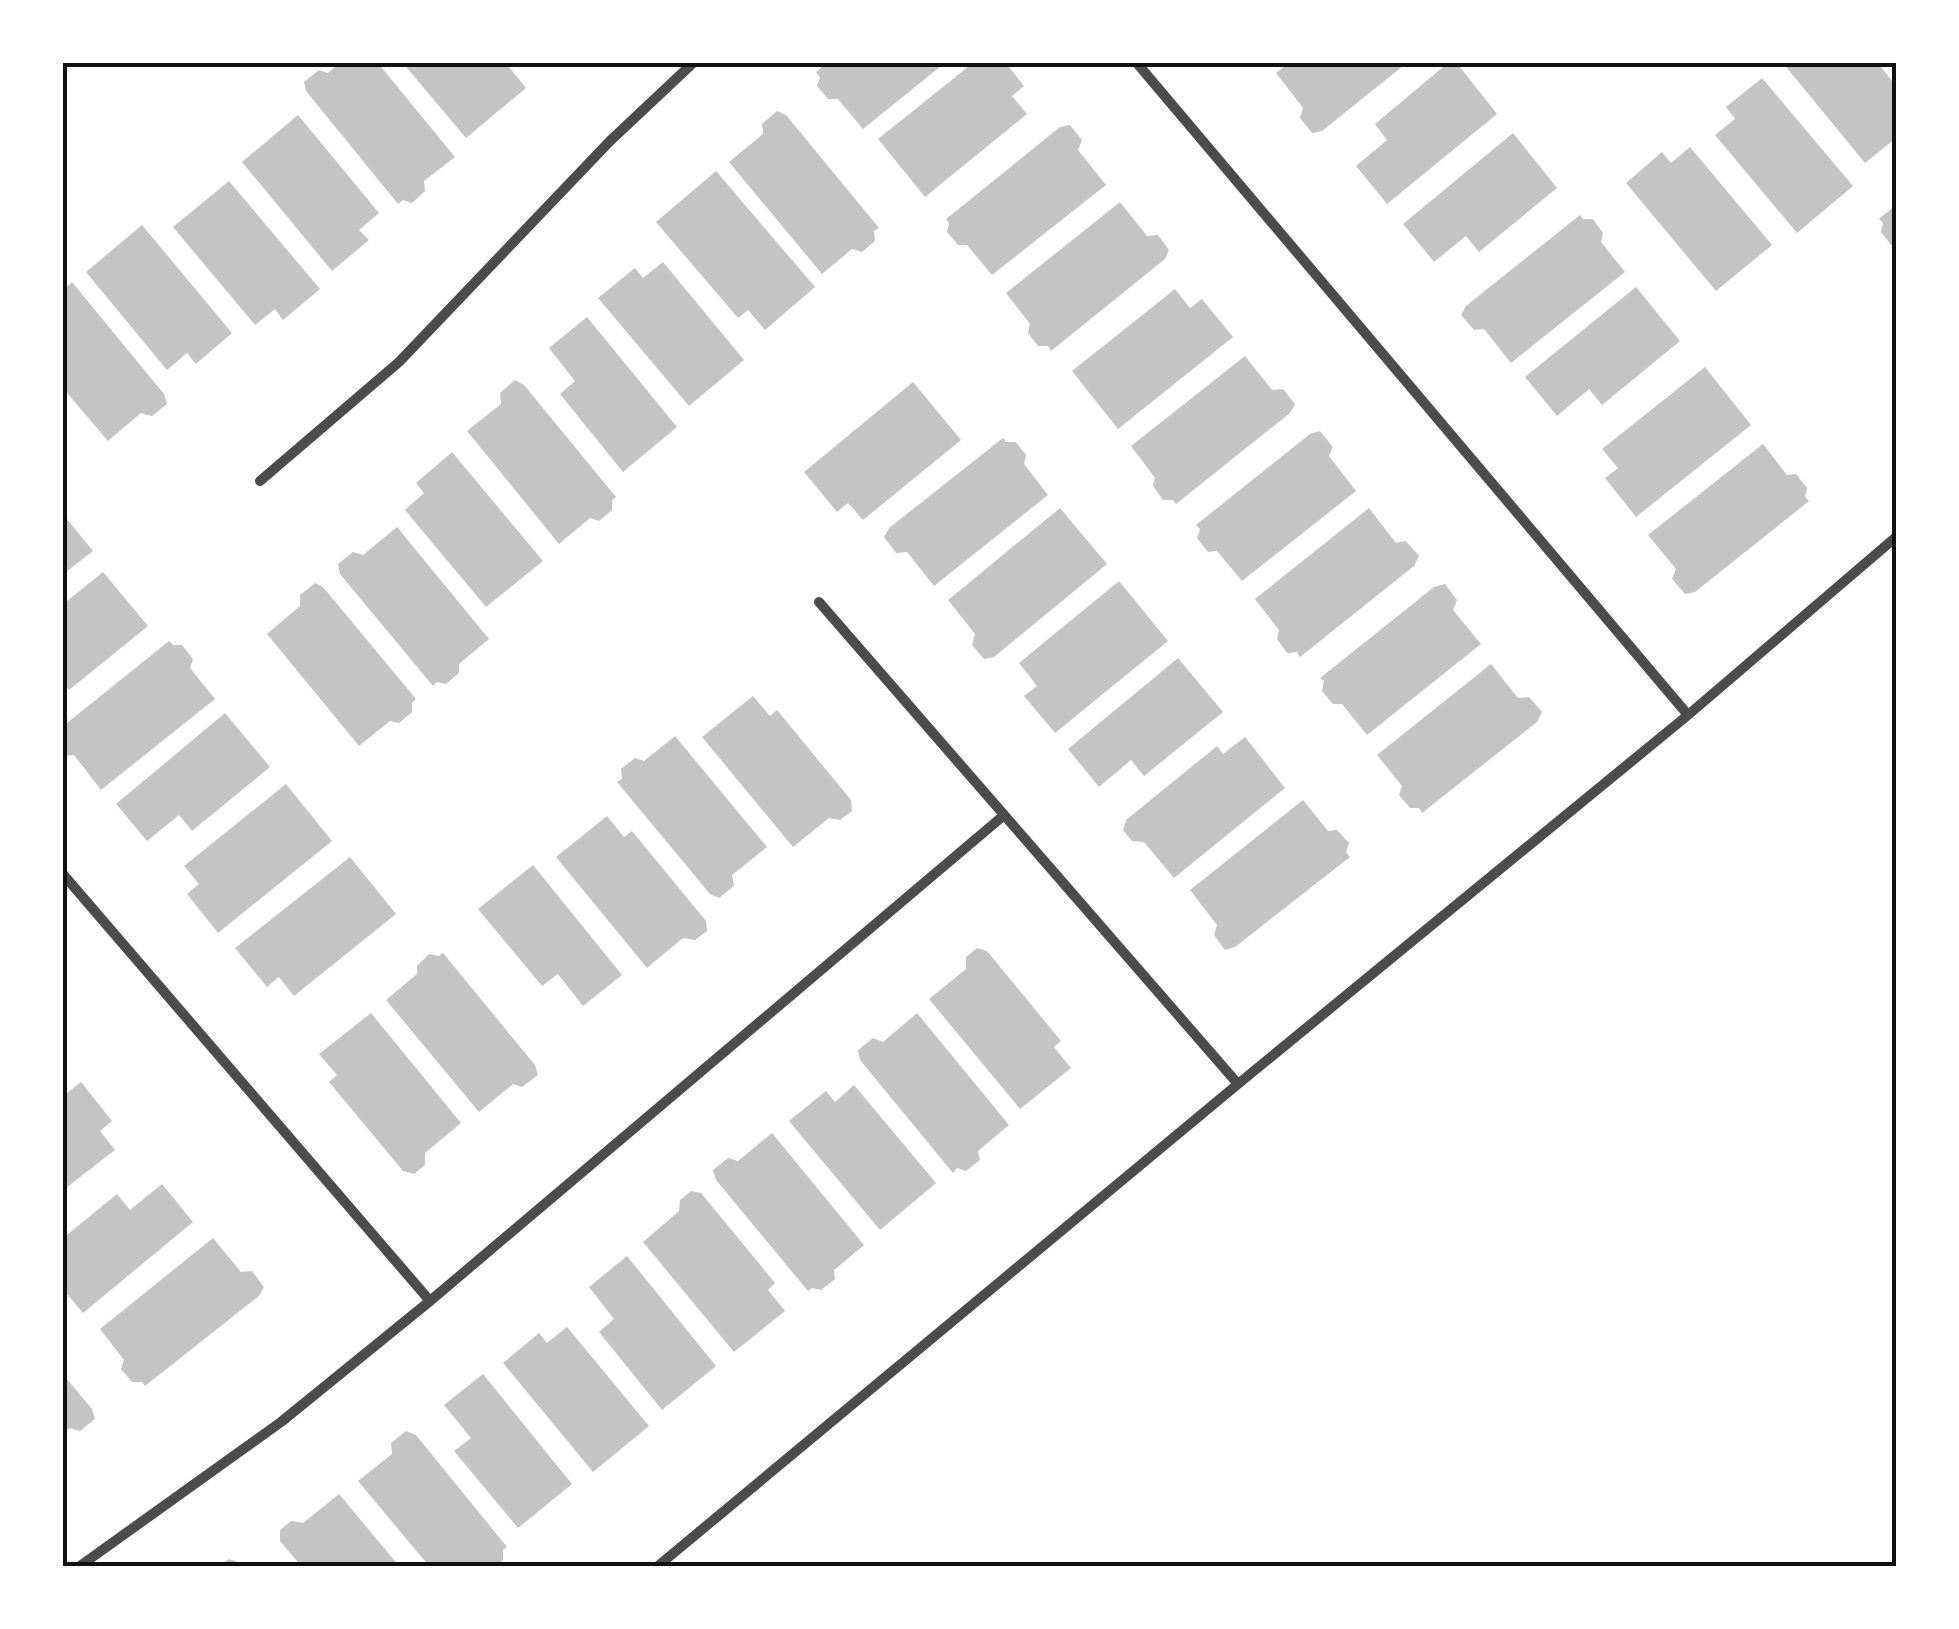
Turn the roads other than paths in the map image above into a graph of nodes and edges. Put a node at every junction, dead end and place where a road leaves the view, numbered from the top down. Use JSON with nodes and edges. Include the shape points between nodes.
{"nodes":[{"id":1,"x":694,"y":62,"type":"edge"},
{"id":2,"x":1136,"y":62,"type":"edge"},
{"id":3,"x":260,"y":480,"type":"dead end"},
{"id":4,"x":1896,"y":537,"type":"edge"},
{"id":5,"x":820,"y":602,"type":"dead end"},
{"id":6,"x":1688,"y":715,"type":"junction"},
{"id":7,"x":1003,"y":816,"type":"junction"},
{"id":8,"x":62,"y":873,"type":"edge"},
{"id":9,"x":1238,"y":1084,"type":"junction"},
{"id":10,"x":430,"y":1301,"type":"junction"},
{"id":11,"x":80,"y":1566,"type":"edge"},
{"id":12,"x":658,"y":1566,"type":"edge"}],
"edges":[{"from":1,"to":3,"type":"street","via":[[610,140],[399,362]]},
{"from":2,"to":6,"type":"street"},
{"from":4,"to":6,"type":"street"},
{"from":5,"to":7,"type":"street"},
{"from":6,"to":9,"type":"street"},
{"from":7,"to":9,"type":"street"},
{"from":7,"to":10,"type":"street"},
{"from":8,"to":10,"type":"street"},
{"from":9,"to":12,"type":"street"},
{"from":10,"to":11,"type":"street","via":[[280,1422]]}]}
